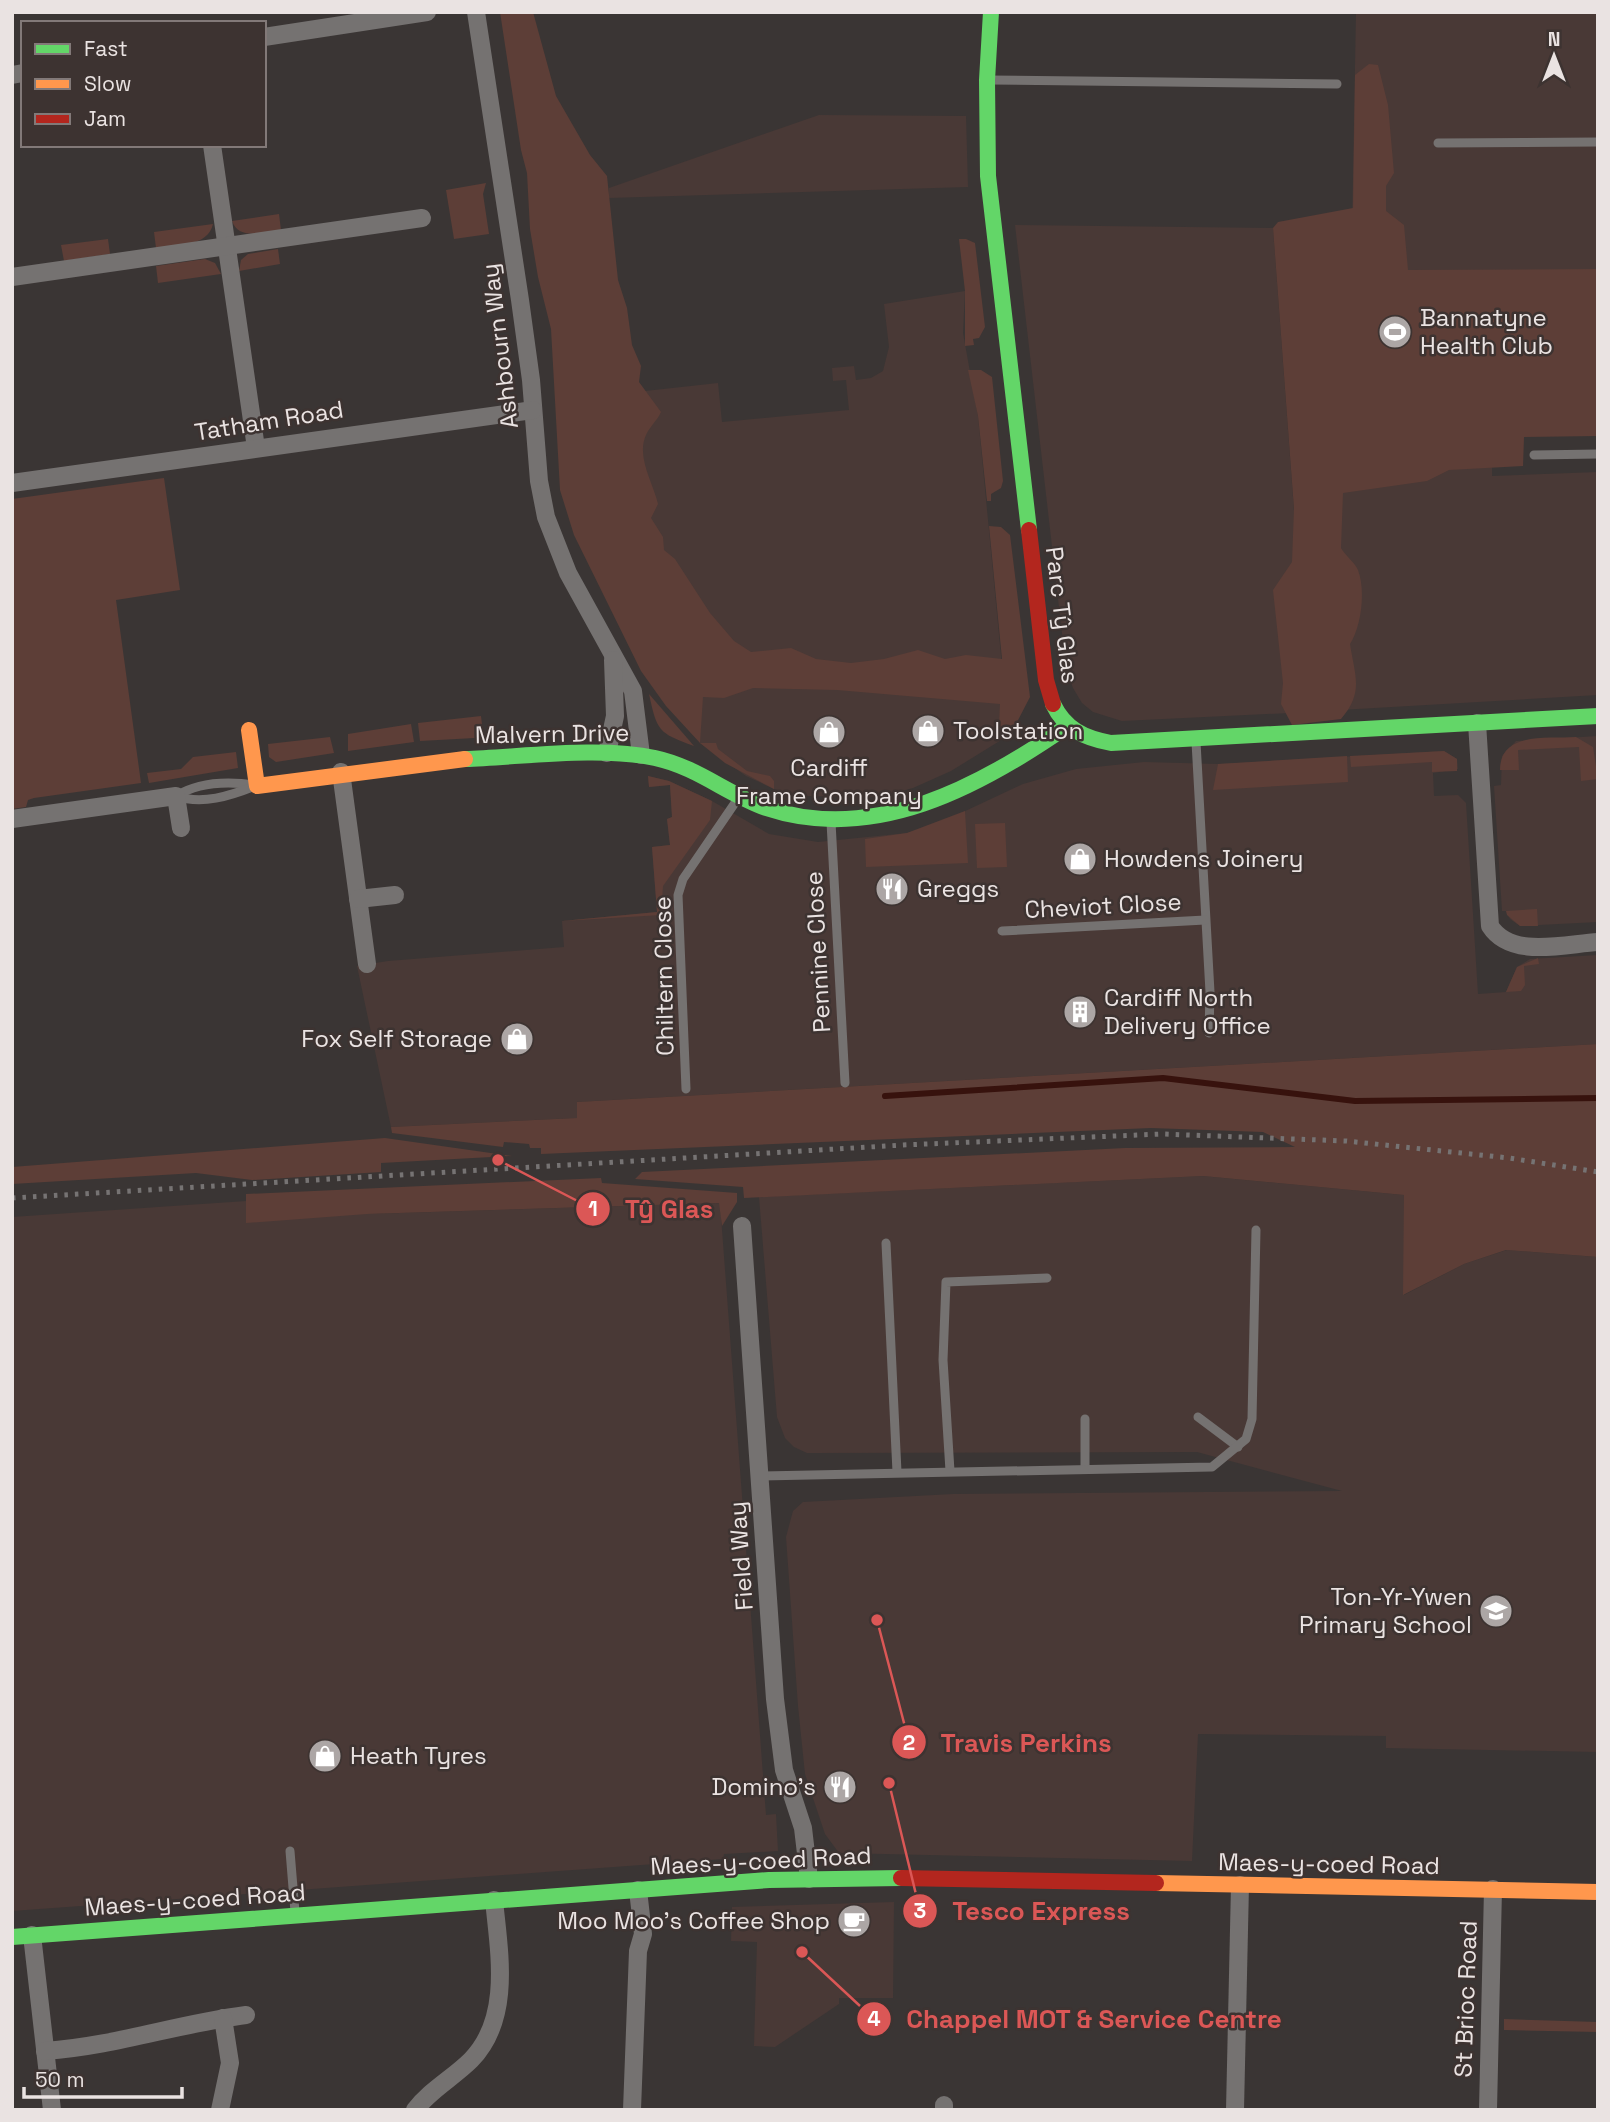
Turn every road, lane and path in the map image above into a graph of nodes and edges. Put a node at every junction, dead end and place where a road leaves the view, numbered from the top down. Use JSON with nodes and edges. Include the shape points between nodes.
{"nodes":[{"id":1,"x":427,"y":12,"type":"edge"},
{"id":2,"x":476,"y":12,"type":"edge"},
{"id":3,"x":991,"y":12,"type":"edge"},
{"id":4,"x":266,"y":37,"type":"edge"},
{"id":5,"x":987,"y":80,"type":"junction"},
{"id":6,"x":1337,"y":83,"type":"dead end"},
{"id":7,"x":1598,"y":142,"type":"edge"},
{"id":8,"x":1438,"y":143,"type":"dead end"},
{"id":9,"x":212,"y":147,"type":"edge"},
{"id":10,"x":422,"y":218,"type":"dead end"},
{"id":11,"x":227,"y":247,"type":"junction"},
{"id":12,"x":12,"y":277,"type":"edge"},
{"id":13,"x":534,"y":410,"type":"junction"},
{"id":14,"x":256,"y":448,"type":"junction"},
{"id":15,"x":1598,"y":454,"type":"edge"},
{"id":16,"x":1534,"y":455,"type":"dead end"},
{"id":17,"x":12,"y":484,"type":"edge"},
{"id":18,"x":613,"y":660,"type":"junction"},
{"id":19,"x":1598,"y":716,"type":"edge"},
{"id":20,"x":1477,"y":723,"type":"junction"},
{"id":21,"x":1066,"y":727,"type":"junction"},
{"id":22,"x":249,"y":730,"type":"dead end"},
{"id":23,"x":1195,"y":739,"type":"junction"},
{"id":24,"x":607,"y":753,"type":"junction"},
{"id":25,"x":641,"y":755,"type":"junction"},
{"id":26,"x":341,"y":772,"type":"junction"},
{"id":27,"x":257,"y":786,"type":"junction"},
{"id":28,"x":176,"y":796,"type":"junction"},
{"id":29,"x":740,"y":796,"type":"junction"},
{"id":30,"x":12,"y":819,"type":"edge"},
{"id":31,"x":831,"y":820,"type":"junction"},
{"id":32,"x":181,"y":828,"type":"dead end"},
{"id":33,"x":395,"y":895,"type":"dead end"},
{"id":34,"x":358,"y":899,"type":"junction"},
{"id":35,"x":1205,"y":920,"type":"junction"},
{"id":36,"x":1002,"y":931,"type":"dead end"},
{"id":37,"x":1598,"y":942,"type":"edge"},
{"id":38,"x":367,"y":964,"type":"dead end"},
{"id":39,"x":1209,"y":1033,"type":"dead end"},
{"id":40,"x":845,"y":1083,"type":"dead end"},
{"id":41,"x":686,"y":1088,"type":"dead end"},
{"id":42,"x":742,"y":1226,"type":"dead end"},
{"id":43,"x":1256,"y":1230,"type":"dead end"},
{"id":44,"x":886,"y":1243,"type":"dead end"},
{"id":45,"x":1047,"y":1278,"type":"dead end"},
{"id":46,"x":1198,"y":1417,"type":"dead end"},
{"id":47,"x":1085,"y":1419,"type":"dead end"},
{"id":48,"x":1238,"y":1447,"type":"junction"},
{"id":49,"x":1085,"y":1468,"type":"junction"},
{"id":50,"x":950,"y":1471,"type":"junction"},
{"id":51,"x":897,"y":1472,"type":"junction"},
{"id":52,"x":760,"y":1476,"type":"junction"},
{"id":53,"x":290,"y":1851,"type":"dead end"},
{"id":54,"x":809,"y":1879,"type":"junction"},
{"id":55,"x":1240,"y":1885,"type":"junction"},
{"id":56,"x":1493,"y":1889,"type":"junction"},
{"id":57,"x":638,"y":1890,"type":"junction"},
{"id":58,"x":1598,"y":1892,"type":"edge"},
{"id":59,"x":494,"y":1900,"type":"junction"},
{"id":60,"x":295,"y":1915,"type":"junction"},
{"id":61,"x":32,"y":1935,"type":"junction"},
{"id":62,"x":12,"y":1937,"type":"edge"},
{"id":63,"x":246,"y":2015,"type":"dead end"},
{"id":64,"x":223,"y":2018,"type":"junction"},
{"id":65,"x":45,"y":2050,"type":"junction"},
{"id":66,"x":52,"y":2110,"type":"edge"},
{"id":67,"x":220,"y":2110,"type":"edge"},
{"id":68,"x":415,"y":2110,"type":"edge"},
{"id":69,"x":632,"y":2110,"type":"edge"},
{"id":70,"x":1235,"y":2110,"type":"edge"},
{"id":71,"x":1488,"y":2110,"type":"edge"}],
"edges":[{"from":1,"to":4,"type":"street"},
{"from":2,"to":13,"type":"street","name":"Ashbourn Way"},
{"from":3,"to":5,"type":"street","name":"Parc Tŷ Glas"},
{"from":5,"to":6,"type":"lane"},
{"from":5,"to":21,"type":"street","name":"Parc Tŷ Glas","via":[[988,176],[1046,680],[1051,703]]},
{"from":7,"to":8,"type":"lane"},
{"from":9,"to":11,"type":"street"},
{"from":10,"to":11,"type":"street"},
{"from":11,"to":12,"type":"street"},
{"from":11,"to":14,"type":"street"},
{"from":13,"to":14,"type":"street","name":"Tatham Road"},
{"from":13,"to":18,"type":"street","name":"Ashbourn Way","via":[[539,481],[551,536]]},
{"from":14,"to":17,"type":"street","name":"Tatham Road"},
{"from":15,"to":16,"type":"lane"},
{"from":18,"to":24,"type":"street","name":"Ashbourn Way","via":[[615,716]]},
{"from":18,"to":25,"type":"street","name":"Ashbourn Way","via":[[632,691]]},
{"from":19,"to":20,"type":"street"},
{"from":20,"to":23,"type":"street"},
{"from":20,"to":37,"type":"street","via":[[1490,926],[1502,940],[1521,947]]},
{"from":21,"to":23,"type":"street","via":[[1111,743]]},
{"from":21,"to":31,"type":"street","name":"Malvern Drive","via":[[1009,764],[922,806],[878,817]]},
{"from":22,"to":27,"type":"street"},
{"from":23,"to":35,"type":"lane","name":"Cheviot Close"},
{"from":24,"to":25,"type":"street","name":"Malvern Drive"},
{"from":24,"to":26,"type":"street","name":"Malvern Drive","via":[[443,760]]},
{"from":25,"to":29,"type":"street","name":"Malvern Drive","via":[[688,767]]},
{"from":26,"to":27,"type":"street","name":"Malvern Drive"},
{"from":26,"to":34,"type":"street"},
{"from":27,"to":28,"type":"lane","via":[[229,781],[188,788]]},
{"from":28,"to":30,"type":"street"},
{"from":28,"to":32,"type":"street"},
{"from":29,"to":31,"type":"street","name":"Malvern Drive","via":[[780,813]]},
{"from":29,"to":41,"type":"lane","name":"Chiltern Close","via":[[683,879],[678,895]]},
{"from":31,"to":40,"type":"lane","name":"Pennine Close"},
{"from":33,"to":34,"type":"street"},
{"from":34,"to":38,"type":"street"},
{"from":35,"to":36,"type":"lane","name":"Cheviot Close"},
{"from":35,"to":39,"type":"lane","name":"Cheviot Close"},
{"from":42,"to":52,"type":"street","name":"Field Way"},
{"from":43,"to":48,"type":"lane","via":[[1252,1419],[1246,1440]]},
{"from":44,"to":51,"type":"lane"},
{"from":45,"to":50,"type":"lane","via":[[946,1282],[943,1360]]},
{"from":46,"to":48,"type":"lane"},
{"from":47,"to":49,"type":"lane"},
{"from":48,"to":49,"type":"lane","via":[[1212,1467]]},
{"from":49,"to":50,"type":"lane"},
{"from":50,"to":51,"type":"lane"},
{"from":51,"to":52,"type":"lane"},
{"from":52,"to":54,"type":"street","name":"Field Way","via":[[779,1733],[784,1770],[803,1828]]},
{"from":53,"to":60,"type":"lane"},
{"from":54,"to":55,"type":"street","name":"Maes-y-coed Road"},
{"from":54,"to":57,"type":"street","name":"Maes-y-coed Road"},
{"from":55,"to":56,"type":"street","name":"Maes-y-coed Road"},
{"from":55,"to":70,"type":"street"},
{"from":56,"to":58,"type":"street","name":"Maes-y-coed Road"},
{"from":56,"to":71,"type":"street","name":"St Brioc Road"},
{"from":57,"to":59,"type":"street","name":"Maes-y-coed Road"},
{"from":57,"to":69,"type":"street","via":[[643,1934],[638,1951]]},
{"from":59,"to":60,"type":"street","name":"Maes-y-coed Road"},
{"from":59,"to":68,"type":"street","via":[[499,1998],[490,2032],[471,2060]]},
{"from":60,"to":61,"type":"street","name":"Maes-y-coed Road"},
{"from":61,"to":62,"type":"street","name":"Maes-y-coed Road"},
{"from":61,"to":65,"type":"street"},
{"from":63,"to":64,"type":"street"},
{"from":64,"to":65,"type":"street","via":[[116,2043]]},
{"from":64,"to":67,"type":"street","via":[[230,2063]]},
{"from":65,"to":66,"type":"street"}]}
